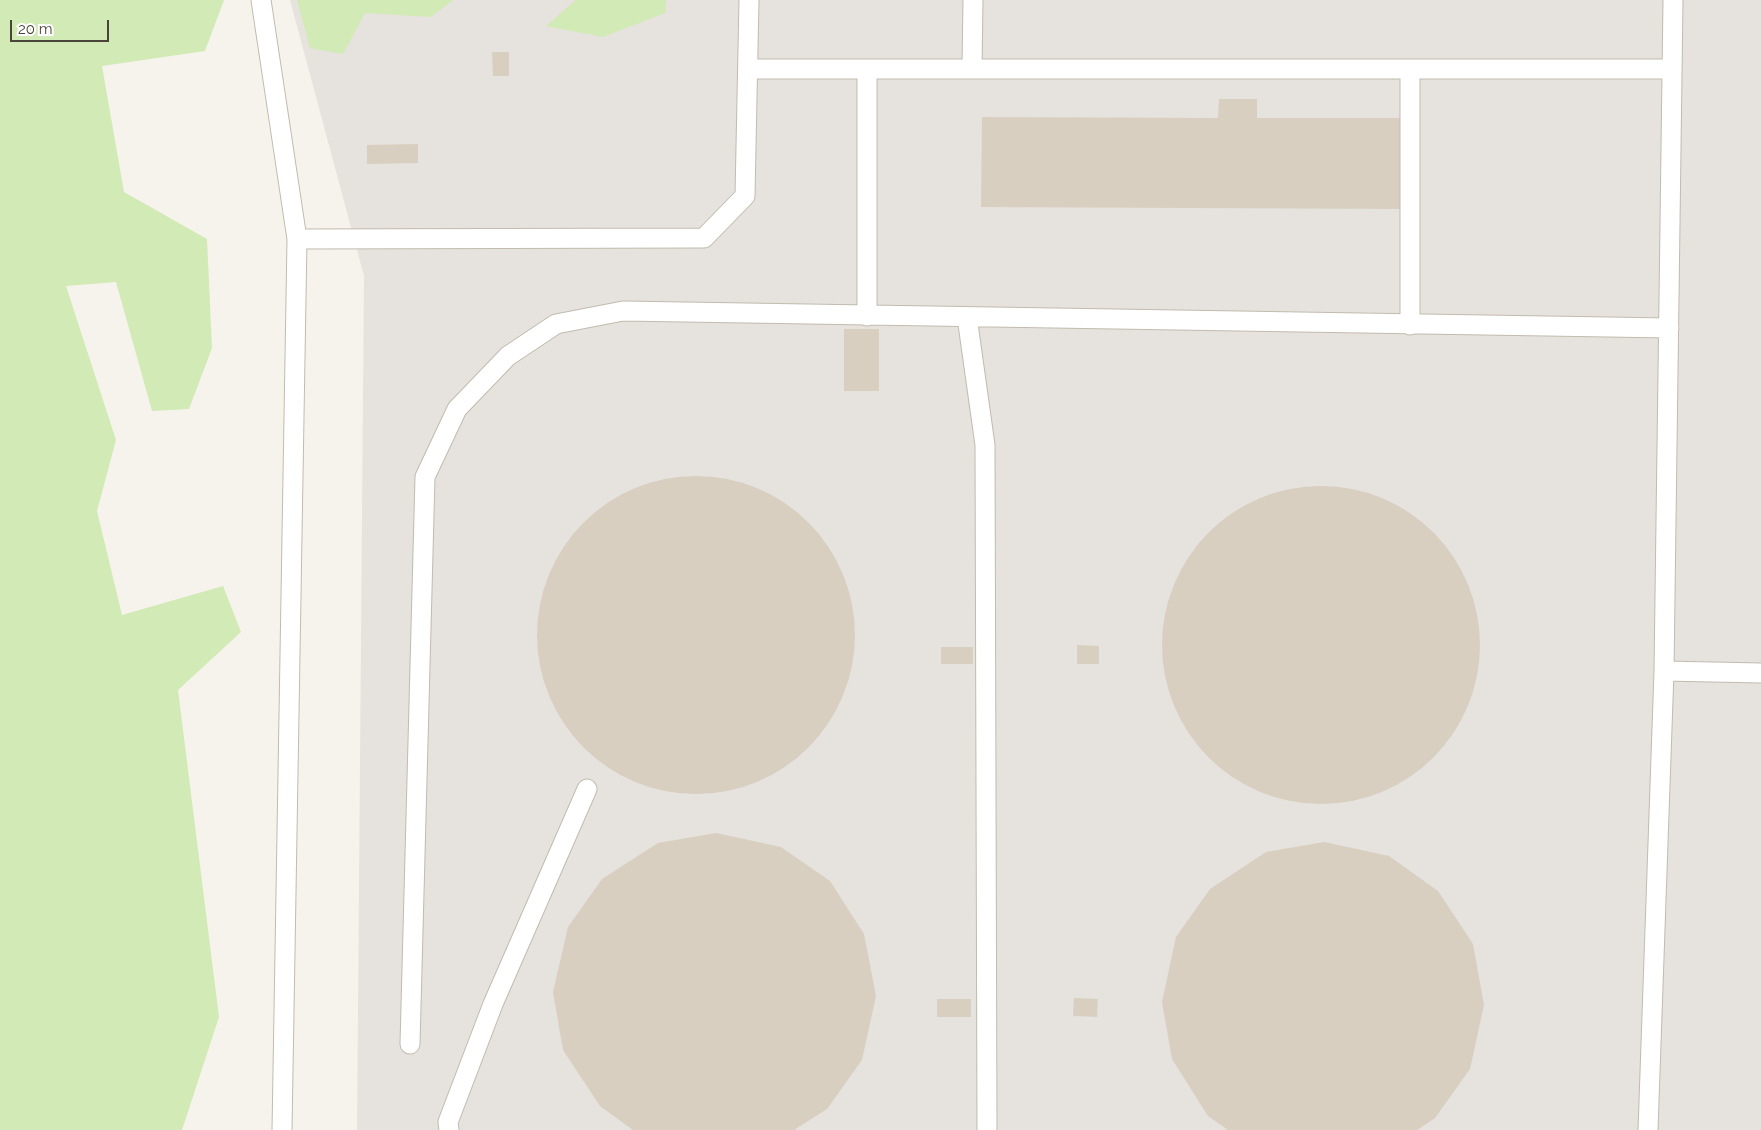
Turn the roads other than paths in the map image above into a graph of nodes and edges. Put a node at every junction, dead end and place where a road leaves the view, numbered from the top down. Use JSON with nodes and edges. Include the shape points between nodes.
{"nodes":[{"id":1,"x":261,"y":0,"type":"edge"},
{"id":2,"x":749,"y":0,"type":"edge"},
{"id":3,"x":973,"y":0,"type":"edge"},
{"id":4,"x":1672,"y":0,"type":"edge"},
{"id":5,"x":748,"y":69,"type":"junction"},
{"id":6,"x":867,"y":69,"type":"junction"},
{"id":7,"x":972,"y":69,"type":"junction"},
{"id":8,"x":1410,"y":69,"type":"junction"},
{"id":9,"x":1671,"y":69,"type":"junction"},
{"id":10,"x":297,"y":239,"type":"junction"},
{"id":11,"x":867,"y":316,"type":"junction"},
{"id":12,"x":967,"y":318,"type":"junction"},
{"id":13,"x":1410,"y":325,"type":"junction"},
{"id":14,"x":1669,"y":328,"type":"junction"},
{"id":15,"x":1664,"y":671,"type":"junction"},
{"id":16,"x":1761,"y":673,"type":"edge"},
{"id":17,"x":587,"y":789,"type":"dead end"},
{"id":18,"x":410,"y":1044,"type":"dead end"},
{"id":19,"x":282,"y":1130,"type":"edge"},
{"id":20,"x":449,"y":1130,"type":"edge"},
{"id":21,"x":987,"y":1130,"type":"edge"},
{"id":22,"x":1648,"y":1130,"type":"edge"}],
"edges":[{"from":1,"to":10,"type":"lane"},
{"from":2,"to":5,"type":"lane"},
{"from":3,"to":7,"type":"lane"},
{"from":4,"to":9,"type":"lane"},
{"from":5,"to":6,"type":"lane"},
{"from":5,"to":10,"type":"lane","via":[[745,196],[704,238]]},
{"from":6,"to":7,"type":"lane"},
{"from":6,"to":11,"type":"lane"},
{"from":7,"to":8,"type":"lane"},
{"from":8,"to":9,"type":"lane"},
{"from":8,"to":13,"type":"lane"},
{"from":9,"to":14,"type":"lane"},
{"from":10,"to":19,"type":"lane"},
{"from":11,"to":12,"type":"lane"},
{"from":11,"to":18,"type":"lane","via":[[623,312],[556,324],[508,356],[457,409],[424,478]]},
{"from":12,"to":13,"type":"lane"},
{"from":12,"to":21,"type":"lane","via":[[985,445]]},
{"from":13,"to":14,"type":"lane"},
{"from":14,"to":15,"type":"lane"},
{"from":15,"to":16,"type":"lane"},
{"from":15,"to":22,"type":"lane"},
{"from":17,"to":20,"type":"lane","via":[[493,1004],[448,1122]]}]}
